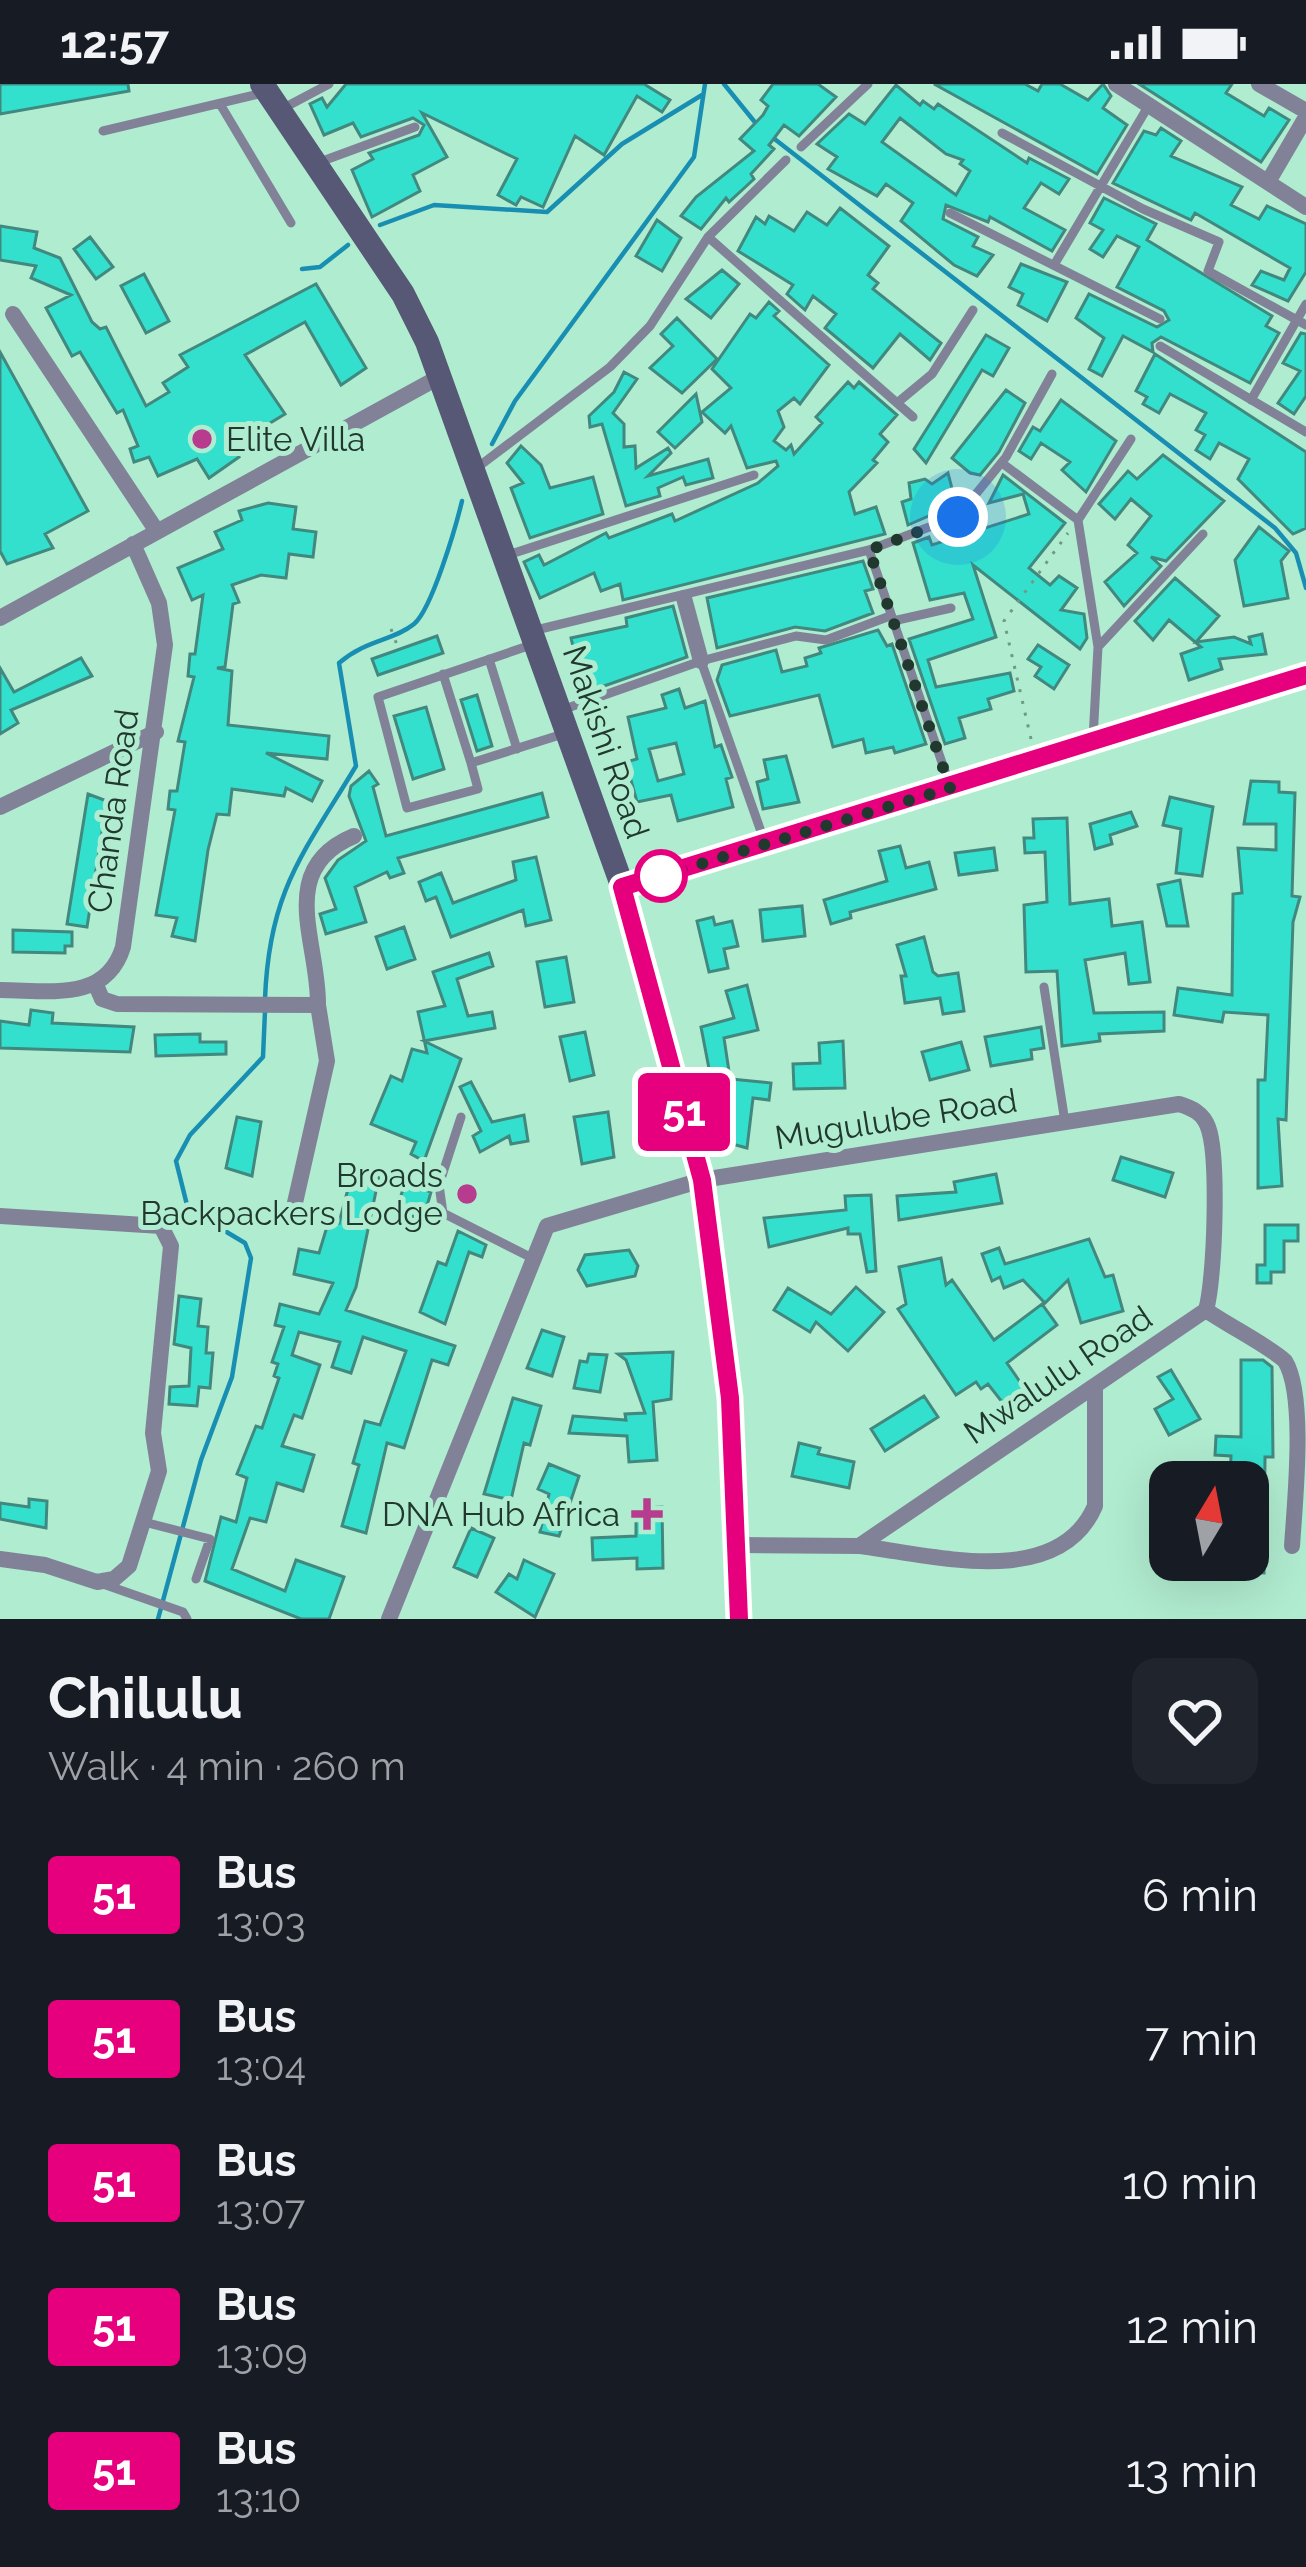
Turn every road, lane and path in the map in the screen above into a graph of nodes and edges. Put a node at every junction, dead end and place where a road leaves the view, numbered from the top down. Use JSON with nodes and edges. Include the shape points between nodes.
{"nodes":[{"id":1,"x":329,"y":84,"type":"edge"},
{"id":2,"x":868,"y":84,"type":"edge"},
{"id":3,"x":1116,"y":84,"type":"edge"},
{"id":4,"x":1259,"y":84,"type":"edge"},
{"id":5,"x":270,"y":95,"type":"edge"},
{"id":6,"x":220,"y":104,"type":"junction"},
{"id":7,"x":1149,"y":105,"type":"junction"},
{"id":8,"x":1306,"y":114,"type":"edge"},
{"id":9,"x":415,"y":127,"type":"dead end"},
{"id":10,"x":103,"y":131,"type":"dead end"},
{"id":11,"x":1001,"y":133,"type":"dead end"},
{"id":12,"x":801,"y":147,"type":"dead end"},
{"id":13,"x":786,"y":160,"type":"dead end"},
{"id":14,"x":317,"y":163,"type":"junction"},
{"id":15,"x":1268,"y":182,"type":"junction"},
{"id":16,"x":1101,"y":187,"type":"junction"},
{"id":17,"x":1306,"y":207,"type":"edge"},
{"id":18,"x":950,"y":213,"type":"dead end"},
{"id":19,"x":291,"y":223,"type":"dead end"},
{"id":20,"x":708,"y":237,"type":"junction"},
{"id":21,"x":1054,"y":266,"type":"junction"},
{"id":22,"x":1306,"y":304,"type":"edge"},
{"id":23,"x":973,"y":310,"type":"dead end"},
{"id":24,"x":13,"y":314,"type":"dead end"},
{"id":25,"x":1160,"y":319,"type":"dead end"},
{"id":26,"x":1301,"y":322,"type":"edge"},
{"id":27,"x":1160,"y":346,"type":"dead end"},
{"id":28,"x":1052,"y":374,"type":"dead end"},
{"id":29,"x":441,"y":376,"type":"junction"},
{"id":30,"x":1252,"y":400,"type":"junction"},
{"id":31,"x":897,"y":403,"type":"junction"},
{"id":32,"x":914,"y":416,"type":"dead end"},
{"id":33,"x":1306,"y":432,"type":"edge"},
{"id":34,"x":1131,"y":439,"type":"dead end"},
{"id":35,"x":1002,"y":463,"type":"junction"},
{"id":36,"x":473,"y":470,"type":"junction"},
{"id":37,"x":754,"y":475,"type":"dead end"},
{"id":38,"x":1078,"y":520,"type":"junction"},
{"id":39,"x":156,"y":530,"type":"junction"},
{"id":40,"x":1203,"y":534,"type":"dead end"},
{"id":41,"x":133,"y":544,"type":"junction"},
{"id":42,"x":869,"y":550,"type":"junction"},
{"id":43,"x":503,"y":557,"type":"junction"},
{"id":44,"x":684,"y":598,"type":"junction"},
{"id":45,"x":951,"y":608,"type":"dead end"},
{"id":46,"x":1,"y":616,"type":"edge"},
{"id":47,"x":891,"y":619,"type":"junction"},
{"id":48,"x":391,"y":629,"type":"dead end"},
{"id":49,"x":534,"y":637,"type":"junction"},
{"id":50,"x":398,"y":645,"type":"dead end"},
{"id":51,"x":1098,"y":647,"type":"junction"},
{"id":52,"x":489,"y":659,"type":"junction"},
{"id":53,"x":701,"y":661,"type":"junction"},
{"id":54,"x":443,"y":674,"type":"junction"},
{"id":55,"x":1306,"y":675,"type":"edge"},
{"id":56,"x":562,"y":722,"type":"junction"},
{"id":57,"x":156,"y":732,"type":"junction"},
{"id":58,"x":1093,"y":739,"type":"junction"},
{"id":59,"x":517,"y":749,"type":"junction"},
{"id":60,"x":1036,"y":758,"type":"junction"},
{"id":61,"x":471,"y":763,"type":"junction"},
{"id":62,"x":950,"y":788,"type":"junction"},
{"id":63,"x":0,"y":807,"type":"edge"},
{"id":64,"x":354,"y":836,"type":"dead end"},
{"id":65,"x":766,"y":845,"type":"junction"},
{"id":66,"x":622,"y":887,"type":"junction"},
{"id":67,"x":96,"y":985,"type":"junction"},
{"id":68,"x":1044,"y":987,"type":"dead end"},
{"id":69,"x":0,"y":990,"type":"edge"},
{"id":70,"x":318,"y":1005,"type":"junction"},
{"id":71,"x":461,"y":1117,"type":"dead end"},
{"id":72,"x":1065,"y":1122,"type":"junction"},
{"id":73,"x":702,"y":1180,"type":"junction"},
{"id":74,"x":0,"y":1216,"type":"edge"},
{"id":75,"x":292,"y":1216,"type":"dead end"},
{"id":76,"x":532,"y":1258,"type":"junction"},
{"id":77,"x":1206,"y":1310,"type":"junction"},
{"id":78,"x":1095,"y":1387,"type":"junction"},
{"id":79,"x":144,"y":1522,"type":"junction"},
{"id":80,"x":739,"y":1545,"type":"junction"},
{"id":81,"x":859,"y":1546,"type":"junction"},
{"id":82,"x":1292,"y":1546,"type":"dead end"},
{"id":83,"x":2,"y":1562,"type":"edge"},
{"id":84,"x":196,"y":1579,"type":"dead end"},
{"id":85,"x":98,"y":1582,"type":"junction"},
{"id":86,"x":187,"y":1619,"type":"edge"},
{"id":87,"x":389,"y":1619,"type":"edge"},
{"id":88,"x":739,"y":1619,"type":"edge"}],
"edges":[{"from":1,"to":5,"type":"lane"},
{"from":2,"to":12,"type":"lane"},
{"from":3,"to":7,"type":"street"},
{"from":4,"to":8,"type":"street"},
{"from":5,"to":6,"type":"lane"},
{"from":5,"to":14,"type":"main road","name":"Makishi Road"},
{"from":6,"to":10,"type":"lane"},
{"from":6,"to":19,"type":"lane"},
{"from":7,"to":15,"type":"street"},
{"from":7,"to":16,"type":"lane"},
{"from":8,"to":15,"type":"street"},
{"from":9,"to":14,"type":"lane"},
{"from":11,"to":16,"type":"lane"},
{"from":13,"to":20,"type":"lane"},
{"from":14,"to":29,"type":"main road","name":"Makishi Road","via":[[403,294]]},
{"from":15,"to":17,"type":"street"},
{"from":16,"to":21,"type":"lane"},
{"from":16,"to":26,"type":"lane","via":[[1219,242],[1208,271]]},
{"from":18,"to":21,"type":"lane"},
{"from":20,"to":31,"type":"lane"},
{"from":20,"to":36,"type":"lane","via":[[650,326],[610,367]]},
{"from":21,"to":25,"type":"lane"},
{"from":22,"to":26,"type":"lane"},
{"from":23,"to":31,"type":"lane","via":[[932,374]]},
{"from":24,"to":39,"type":"street"},
{"from":26,"to":30,"type":"lane"},
{"from":27,"to":30,"type":"lane"},
{"from":28,"to":35,"type":"lane"},
{"from":29,"to":36,"type":"main road","name":"Makishi Road"},
{"from":29,"to":39,"type":"street"},
{"from":30,"to":33,"type":"lane"},
{"from":31,"to":32,"type":"lane"},
{"from":34,"to":38,"type":"lane"},
{"from":35,"to":38,"type":"lane"},
{"from":35,"to":42,"type":"lane","via":[[958,517]]},
{"from":36,"to":43,"type":"main road","name":"Makishi Road"},
{"from":37,"to":43,"type":"lane"},
{"from":38,"to":51,"type":"lane"},
{"from":38,"to":60,"type":"path","via":[[1004,621]]},
{"from":39,"to":41,"type":"street"},
{"from":40,"to":51,"type":"lane"},
{"from":41,"to":46,"type":"street"},
{"from":41,"to":57,"type":"street","name":"Chanda Road","via":[[165,631]]},
{"from":42,"to":44,"type":"lane"},
{"from":42,"to":47,"type":"lane"},
{"from":43,"to":49,"type":"main road","name":"Makishi Road"},
{"from":44,"to":49,"type":"lane"},
{"from":44,"to":53,"type":"street"},
{"from":45,"to":47,"type":"lane"},
{"from":47,"to":53,"type":"lane","via":[[826,640],[796,636]]},
{"from":47,"to":62,"type":"lane"},
{"from":48,"to":50,"type":"path"},
{"from":49,"to":52,"type":"lane"},
{"from":49,"to":56,"type":"main road","name":"Makishi Road"},
{"from":51,"to":58,"type":"lane"},
{"from":52,"to":54,"type":"lane"},
{"from":52,"to":59,"type":"lane"},
{"from":53,"to":56,"type":"lane"},
{"from":53,"to":65,"type":"lane"},
{"from":54,"to":61,"type":"lane"},
{"from":54,"to":61,"type":"lane","via":[[378,698],[407,808],[478,789]]},
{"from":55,"to":58,"type":"main road"},
{"from":56,"to":59,"type":"lane"},
{"from":56,"to":66,"type":"main road","name":"Makishi Road"},
{"from":57,"to":63,"type":"street"},
{"from":57,"to":67,"type":"street","name":"Chanda Road","via":[[123,947],[114,971]]},
{"from":58,"to":60,"type":"main road"},
{"from":59,"to":61,"type":"lane"},
{"from":60,"to":62,"type":"main road"},
{"from":62,"to":65,"type":"main road"},
{"from":64,"to":70,"type":"street","via":[[332,845],[307,892]]},
{"from":65,"to":66,"type":"main road"},
{"from":66,"to":73,"type":"main road","name":"Makishi Road"},
{"from":67,"to":69,"type":"street"},
{"from":67,"to":70,"type":"street","via":[[102,999],[117,1004]]},
{"from":68,"to":72,"type":"lane"},
{"from":70,"to":75,"type":"street","via":[[327,1061]]},
{"from":71,"to":76,"type":"lane","via":[[439,1185],[443,1214]]},
{"from":72,"to":73,"type":"street","name":"Mugulube Road"},
{"from":72,"to":77,"type":"street","name":"Mugulube Road","via":[[1179,1104],[1197,1111],[1210,1135],[1214,1277]]},
{"from":73,"to":76,"type":"street","name":"Mugulube Road","via":[[548,1226]]},
{"from":73,"to":80,"type":"main road","name":"Makishi Road"},
{"from":74,"to":79,"type":"street","via":[[161,1226],[171,1246],[153,1433],[159,1471]]},
{"from":76,"to":87,"type":"street","name":"Mugulube Road"},
{"from":77,"to":78,"type":"street","name":"Mwalulu Road"},
{"from":77,"to":82,"type":"street","via":[[1284,1360],[1301,1395]]},
{"from":78,"to":81,"type":"street","name":"Mwalulu Road"},
{"from":78,"to":81,"type":"street","via":[[1095,1506],[1063,1541],[999,1562]]},
{"from":79,"to":84,"type":"lane","via":[[210,1539]]},
{"from":79,"to":85,"type":"street","via":[[129,1566]]},
{"from":80,"to":81,"type":"street"},
{"from":80,"to":88,"type":"main road","name":"Makishi Road"},
{"from":83,"to":85,"type":"street"},
{"from":85,"to":86,"type":"lane"}]}
